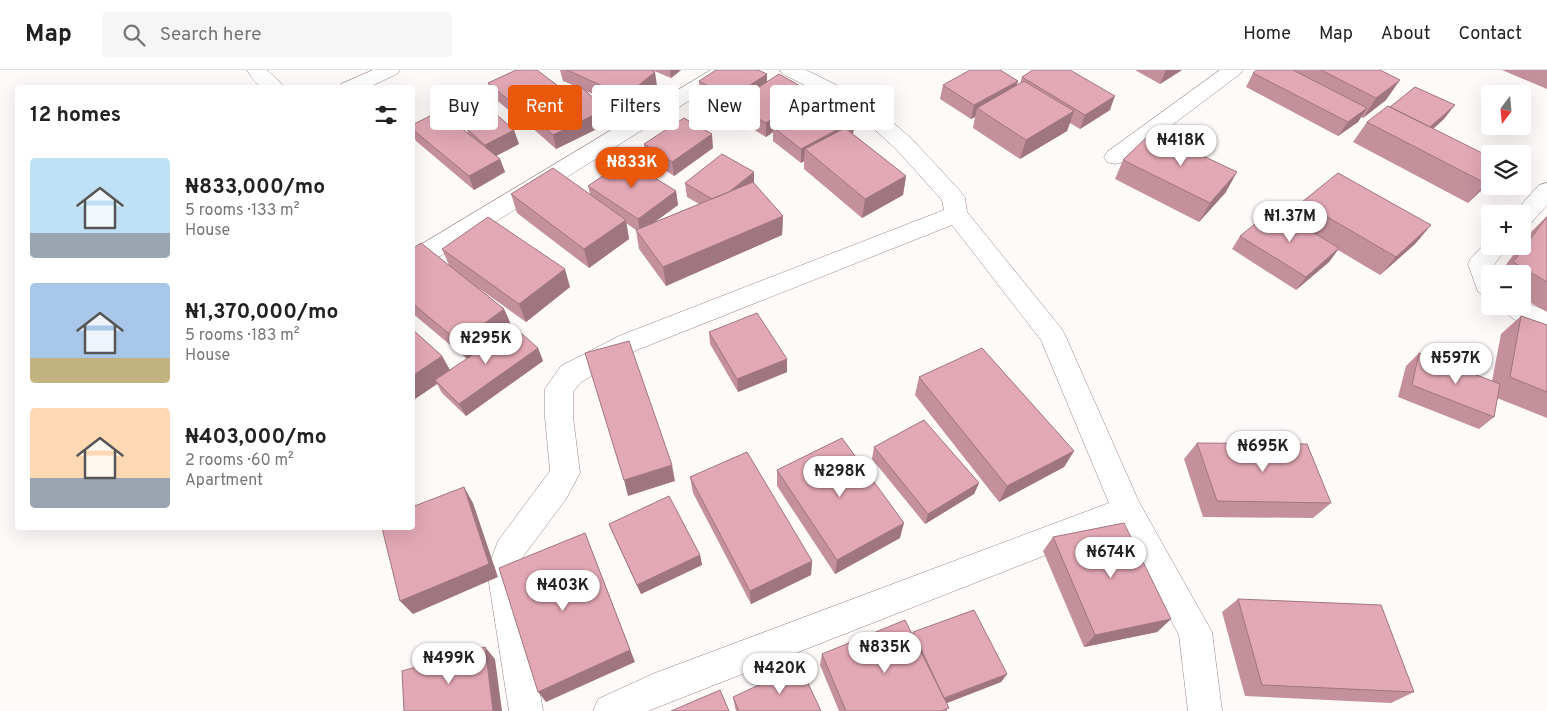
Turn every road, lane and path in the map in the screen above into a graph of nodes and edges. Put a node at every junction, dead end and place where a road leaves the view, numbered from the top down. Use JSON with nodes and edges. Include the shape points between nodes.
{"nodes":[{"id":1,"x":257,"y":70,"type":"edge"},
{"id":2,"x":390,"y":70,"type":"edge"},
{"id":3,"x":725,"y":70,"type":"edge"},
{"id":4,"x":790,"y":70,"type":"edge"},
{"id":5,"x":1233,"y":70,"type":"edge"},
{"id":6,"x":272,"y":85,"type":"edge"},
{"id":7,"x":355,"y":85,"type":"edge"},
{"id":8,"x":1115,"y":157,"type":"dead end"},
{"id":9,"x":1547,"y":191,"type":"edge"},
{"id":10,"x":1531,"y":208,"type":"edge"},
{"id":11,"x":956,"y":214,"type":"junction"},
{"id":12,"x":1488,"y":255,"type":"edge"},
{"id":13,"x":415,"y":260,"type":"edge"},
{"id":14,"x":1481,"y":267,"type":"edge"},
{"id":15,"x":1530,"y":315,"type":"edge"},
{"id":16,"x":1547,"y":322,"type":"edge"},
{"id":17,"x":1127,"y":510,"type":"junction"},
{"id":18,"x":526,"y":711,"type":"edge"},
{"id":19,"x":610,"y":711,"type":"edge"},
{"id":20,"x":1205,"y":711,"type":"edge"}],
"edges":[{"from":1,"to":6,"type":"street"},
{"from":2,"to":7,"type":"street"},
{"from":3,"to":13,"type":"street"},
{"from":4,"to":11,"type":"street","via":[[860,105],[904,144],[952,198]]},
{"from":5,"to":8,"type":"street"},
{"from":9,"to":10,"type":"street"},
{"from":11,"to":17,"type":"street","via":[[1052,335]]},
{"from":11,"to":18,"type":"street","via":[[628,343],[571,374],[559,389],[565,473],[509,550],[503,570]]},
{"from":12,"to":14,"type":"street"},
{"from":15,"to":16,"type":"street"},
{"from":17,"to":19,"type":"street","via":[[655,690]]},
{"from":17,"to":20,"type":"street","via":[[1195,632]]}]}
